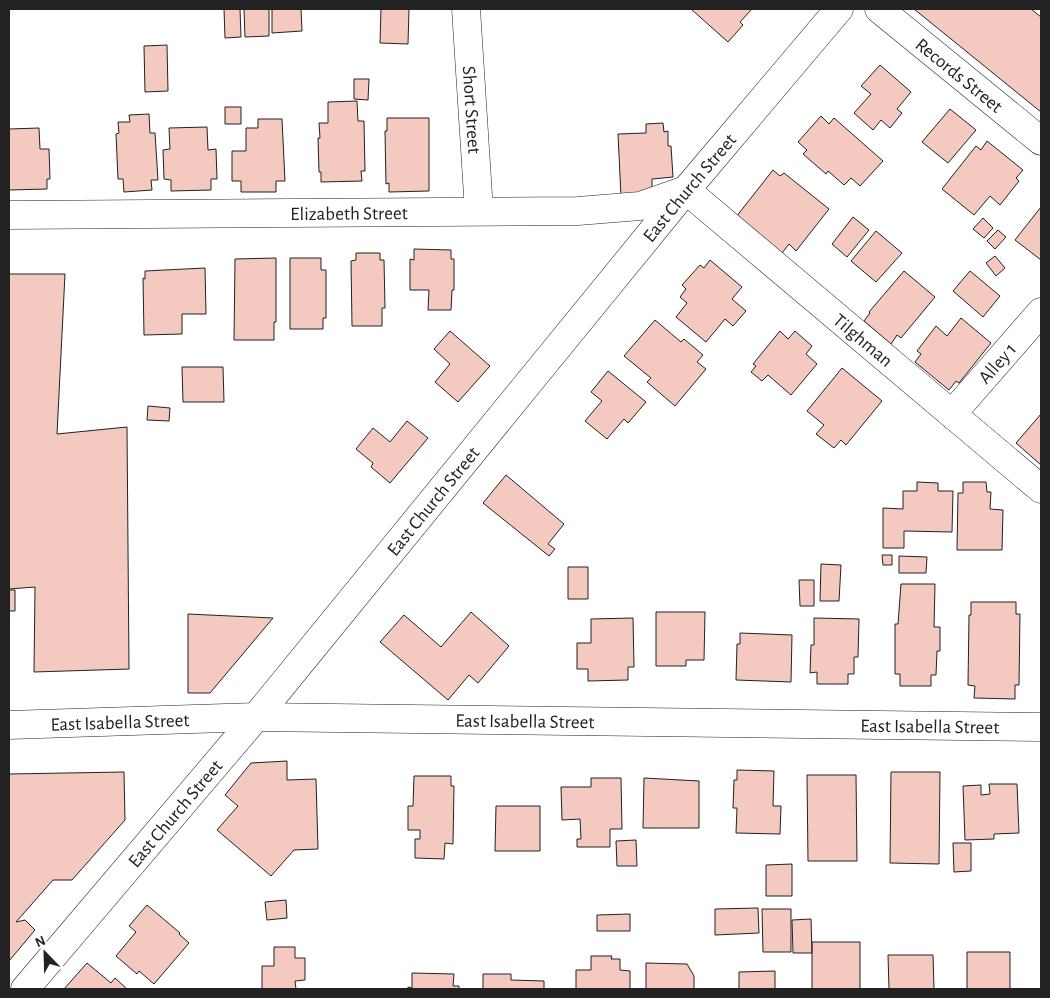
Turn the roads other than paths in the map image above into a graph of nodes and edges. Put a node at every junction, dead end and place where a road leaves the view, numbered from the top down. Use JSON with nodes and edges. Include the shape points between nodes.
{"nodes":[{"id":1,"x":466,"y":9,"type":"edge"},
{"id":2,"x":838,"y":9,"type":"edge"},
{"id":3,"x":879,"y":9,"type":"edge"},
{"id":4,"x":1041,"y":141,"type":"edge"},
{"id":5,"x":686,"y":190,"type":"junction"},
{"id":6,"x":479,"y":211,"type":"junction"},
{"id":7,"x":9,"y":215,"type":"edge"},
{"id":8,"x":1041,"y":312,"type":"edge"},
{"id":9,"x":952,"y":414,"type":"junction"},
{"id":10,"x":1041,"y":489,"type":"edge"},
{"id":11,"x":256,"y":717,"type":"junction"},
{"id":12,"x":9,"y":725,"type":"edge"},
{"id":13,"x":1041,"y":727,"type":"edge"},
{"id":14,"x":25,"y":989,"type":"edge"}],
"edges":[{"from":1,"to":6,"type":"street","name":"Short Street"},
{"from":2,"to":5,"type":"street","name":"East Church Street"},
{"from":3,"to":4,"type":"street","name":"Records Street"},
{"from":5,"to":6,"type":"street","name":"Elizabeth Street","via":[[640,206],[578,211]]},
{"from":5,"to":9,"type":"street","name":"Tilghman"},
{"from":5,"to":11,"type":"street","name":"East Church Street"},
{"from":6,"to":7,"type":"street","name":"Elizabeth Street"},
{"from":8,"to":9,"type":"street","name":"Alley 1"},
{"from":9,"to":10,"type":"street","name":"Tilghman"},
{"from":11,"to":12,"type":"street","name":"East Isabella Street"},
{"from":11,"to":13,"type":"street","name":"East Isabella Street"},
{"from":11,"to":14,"type":"street","name":"East Church Street"}]}
